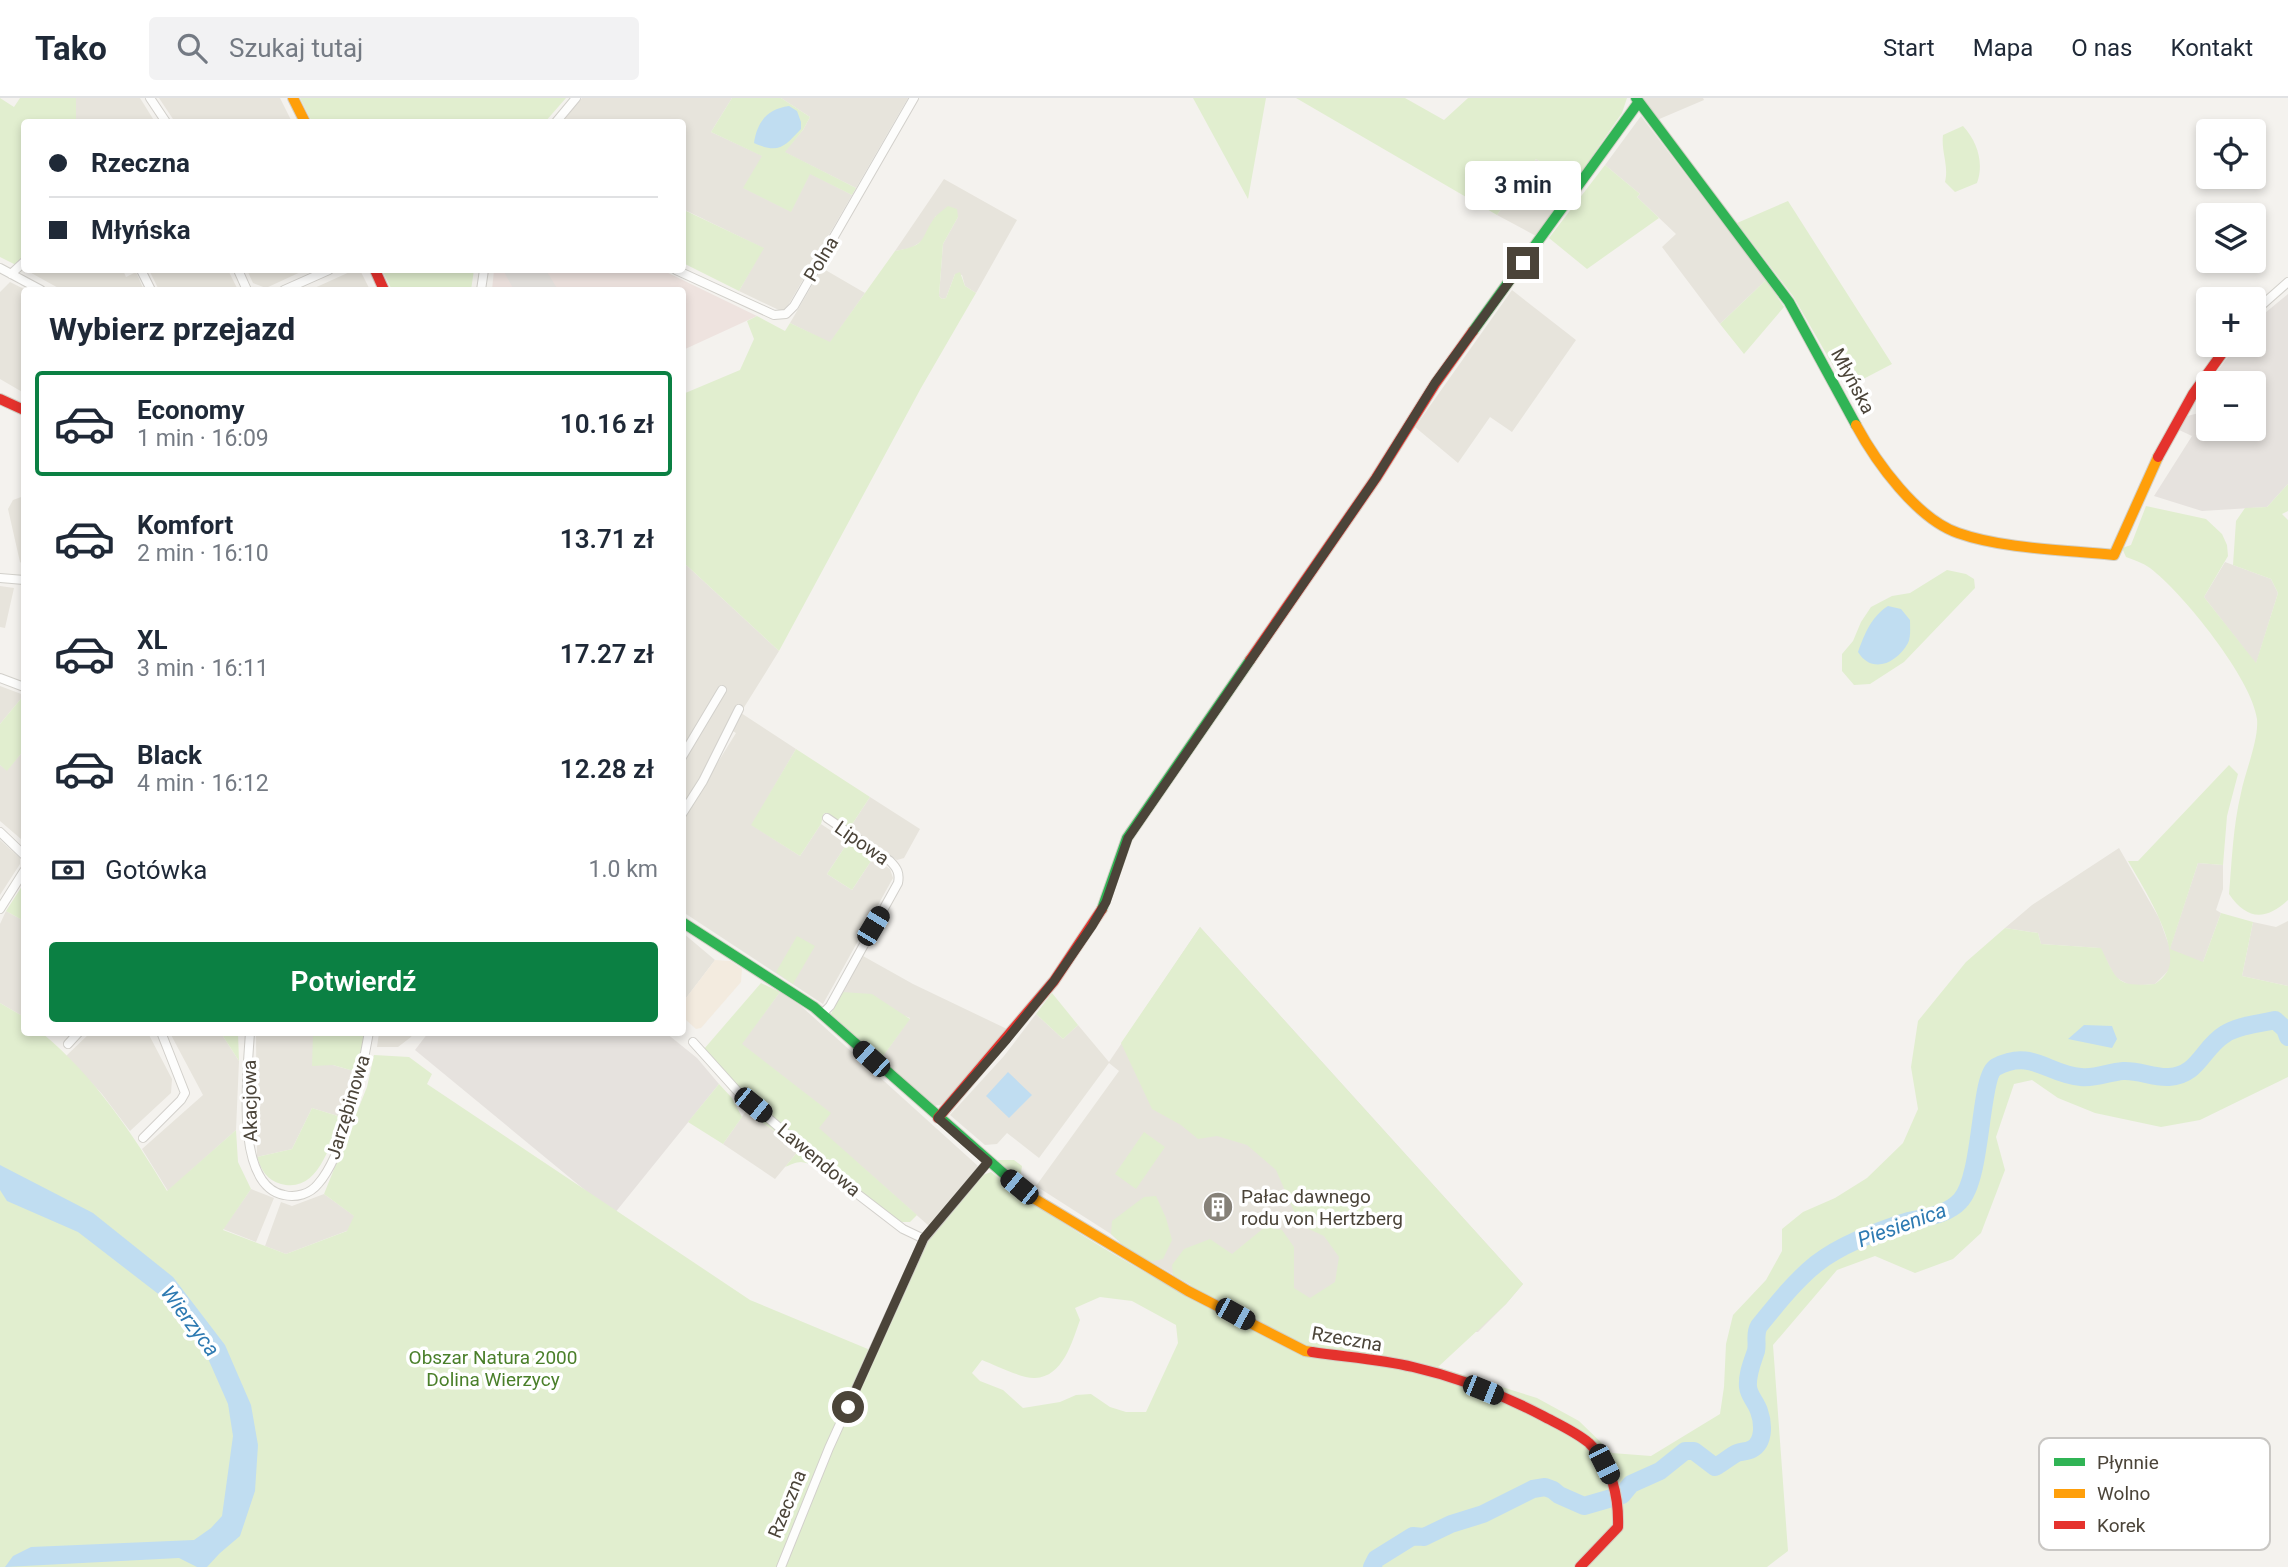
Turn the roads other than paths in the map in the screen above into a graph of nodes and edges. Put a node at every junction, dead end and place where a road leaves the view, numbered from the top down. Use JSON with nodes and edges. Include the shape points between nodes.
{"nodes":[{"id":1,"x":150,"y":98,"type":"edge"},
{"id":2,"x":293,"y":98,"type":"edge"},
{"id":3,"x":576,"y":98,"type":"edge"},
{"id":4,"x":914,"y":98,"type":"edge"},
{"id":5,"x":1637,"y":100,"type":"edge"},
{"id":6,"x":164,"y":119,"type":"edge"},
{"id":7,"x":304,"y":119,"type":"edge"},
{"id":8,"x":558,"y":119,"type":"edge"},
{"id":9,"x":21,"y":265,"type":"edge"},
{"id":10,"x":0,"y":268,"type":"edge"},
{"id":11,"x":322,"y":273,"type":"edge"},
{"id":12,"x":683,"y":273,"type":"edge"},
{"id":13,"x":11,"y":274,"type":"junction"},
{"id":14,"x":2288,"y":282,"type":"edge"},
{"id":15,"x":35,"y":287,"type":"edge"},
{"id":16,"x":291,"y":287,"type":"edge"},
{"id":17,"x":2266,"y":301,"type":"edge"},
{"id":18,"x":2220,"y":357,"type":"edge"},
{"id":19,"x":0,"y":399,"type":"edge"},
{"id":20,"x":21,"y":409,"type":"edge"},
{"id":21,"x":0,"y":578,"type":"edge"},
{"id":22,"x":21,"y":580,"type":"edge"},
{"id":23,"x":0,"y":678,"type":"edge"},
{"id":24,"x":21,"y":686,"type":"edge"},
{"id":25,"x":722,"y":690,"type":"dead end"},
{"id":26,"x":739,"y":709,"type":"dead end"},
{"id":27,"x":686,"y":750,"type":"edge"},
{"id":28,"x":686,"y":808,"type":"edge"},
{"id":29,"x":827,"y":818,"type":"dead end"},
{"id":30,"x":0,"y":832,"type":"edge"},
{"id":31,"x":21,"y":852,"type":"edge"},
{"id":32,"x":21,"y":876,"type":"edge"},
{"id":33,"x":0,"y":908,"type":"edge"},
{"id":34,"x":686,"y":925,"type":"edge"},
{"id":35,"x":822,"y":1014,"type":"junction"},
{"id":36,"x":75,"y":1036,"type":"edge"},
{"id":37,"x":163,"y":1036,"type":"edge"},
{"id":38,"x":250,"y":1036,"type":"edge"},
{"id":39,"x":368,"y":1036,"type":"edge"},
{"id":40,"x":693,"y":1042,"type":"dead end"},
{"id":41,"x":68,"y":1044,"type":"dead end"},
{"id":42,"x":938,"y":1118,"type":"junction"},
{"id":43,"x":143,"y":1138,"type":"dead end"},
{"id":44,"x":988,"y":1162,"type":"junction"},
{"id":45,"x":286,"y":1196,"type":"joint"},
{"id":46,"x":924,"y":1238,"type":"junction"},
{"id":47,"x":781,"y":1567,"type":"edge"},
{"id":48,"x":1580,"y":1567,"type":"edge"}],
"edges":[{"from":1,"to":6,"type":"street"},
{"from":2,"to":7,"type":"street"},
{"from":3,"to":8,"type":"street"},
{"from":4,"to":12,"type":"street","name":"Polna","via":[[786,314],[774,315]]},
{"from":5,"to":18,"type":"street","name":"Młyńska","via":[[1789,302],[1863,438],[1908,499],[1957,533],[2003,543],[2114,555],[2176,419]]},
{"from":5,"to":42,"type":"street","name":"Młyńska","via":[[1435,383],[1376,478],[1128,838],[1106,902],[1092,926],[1054,981]]},
{"from":9,"to":13,"type":"street"},
{"from":10,"to":13,"type":"street"},
{"from":11,"to":16,"type":"street"},
{"from":13,"to":15,"type":"street"},
{"from":14,"to":17,"type":"street"},
{"from":19,"to":20,"type":"street"},
{"from":21,"to":22,"type":"street"},
{"from":23,"to":24,"type":"street"},
{"from":25,"to":27,"type":"street"},
{"from":26,"to":28,"type":"street"},
{"from":29,"to":35,"type":"street","name":"Lipowa","via":[[890,862],[899,876]]},
{"from":30,"to":31,"type":"street"},
{"from":32,"to":33,"type":"street"},
{"from":34,"to":35,"type":"street","name":"Rzeczna"},
{"from":35,"to":42,"type":"street","name":"Rzeczna"},
{"from":36,"to":41,"type":"street"},
{"from":37,"to":43,"type":"street","via":[[185,1093]]},
{"from":38,"to":45,"type":"street","name":"Akacjowa","via":[[246,1107],[251,1153],[263,1183]]},
{"from":39,"to":45,"type":"street","name":"Jarzębinowa","via":[[355,1097],[329,1166],[312,1190]]},
{"from":40,"to":46,"type":"street","name":"Lawendowa","via":[[739,1093],[851,1189]]},
{"from":42,"to":44,"type":"street","name":"Rzeczna"},
{"from":44,"to":46,"type":"street","name":"Rzeczna"},
{"from":44,"to":48,"type":"street","name":"Rzeczna","via":[[1078,1226],[1188,1291],[1305,1351],[1411,1366],[1459,1380],[1530,1409],[1590,1444],[1615,1486],[1618,1527]]},
{"from":46,"to":47,"type":"street","name":"Rzeczna"}]}
